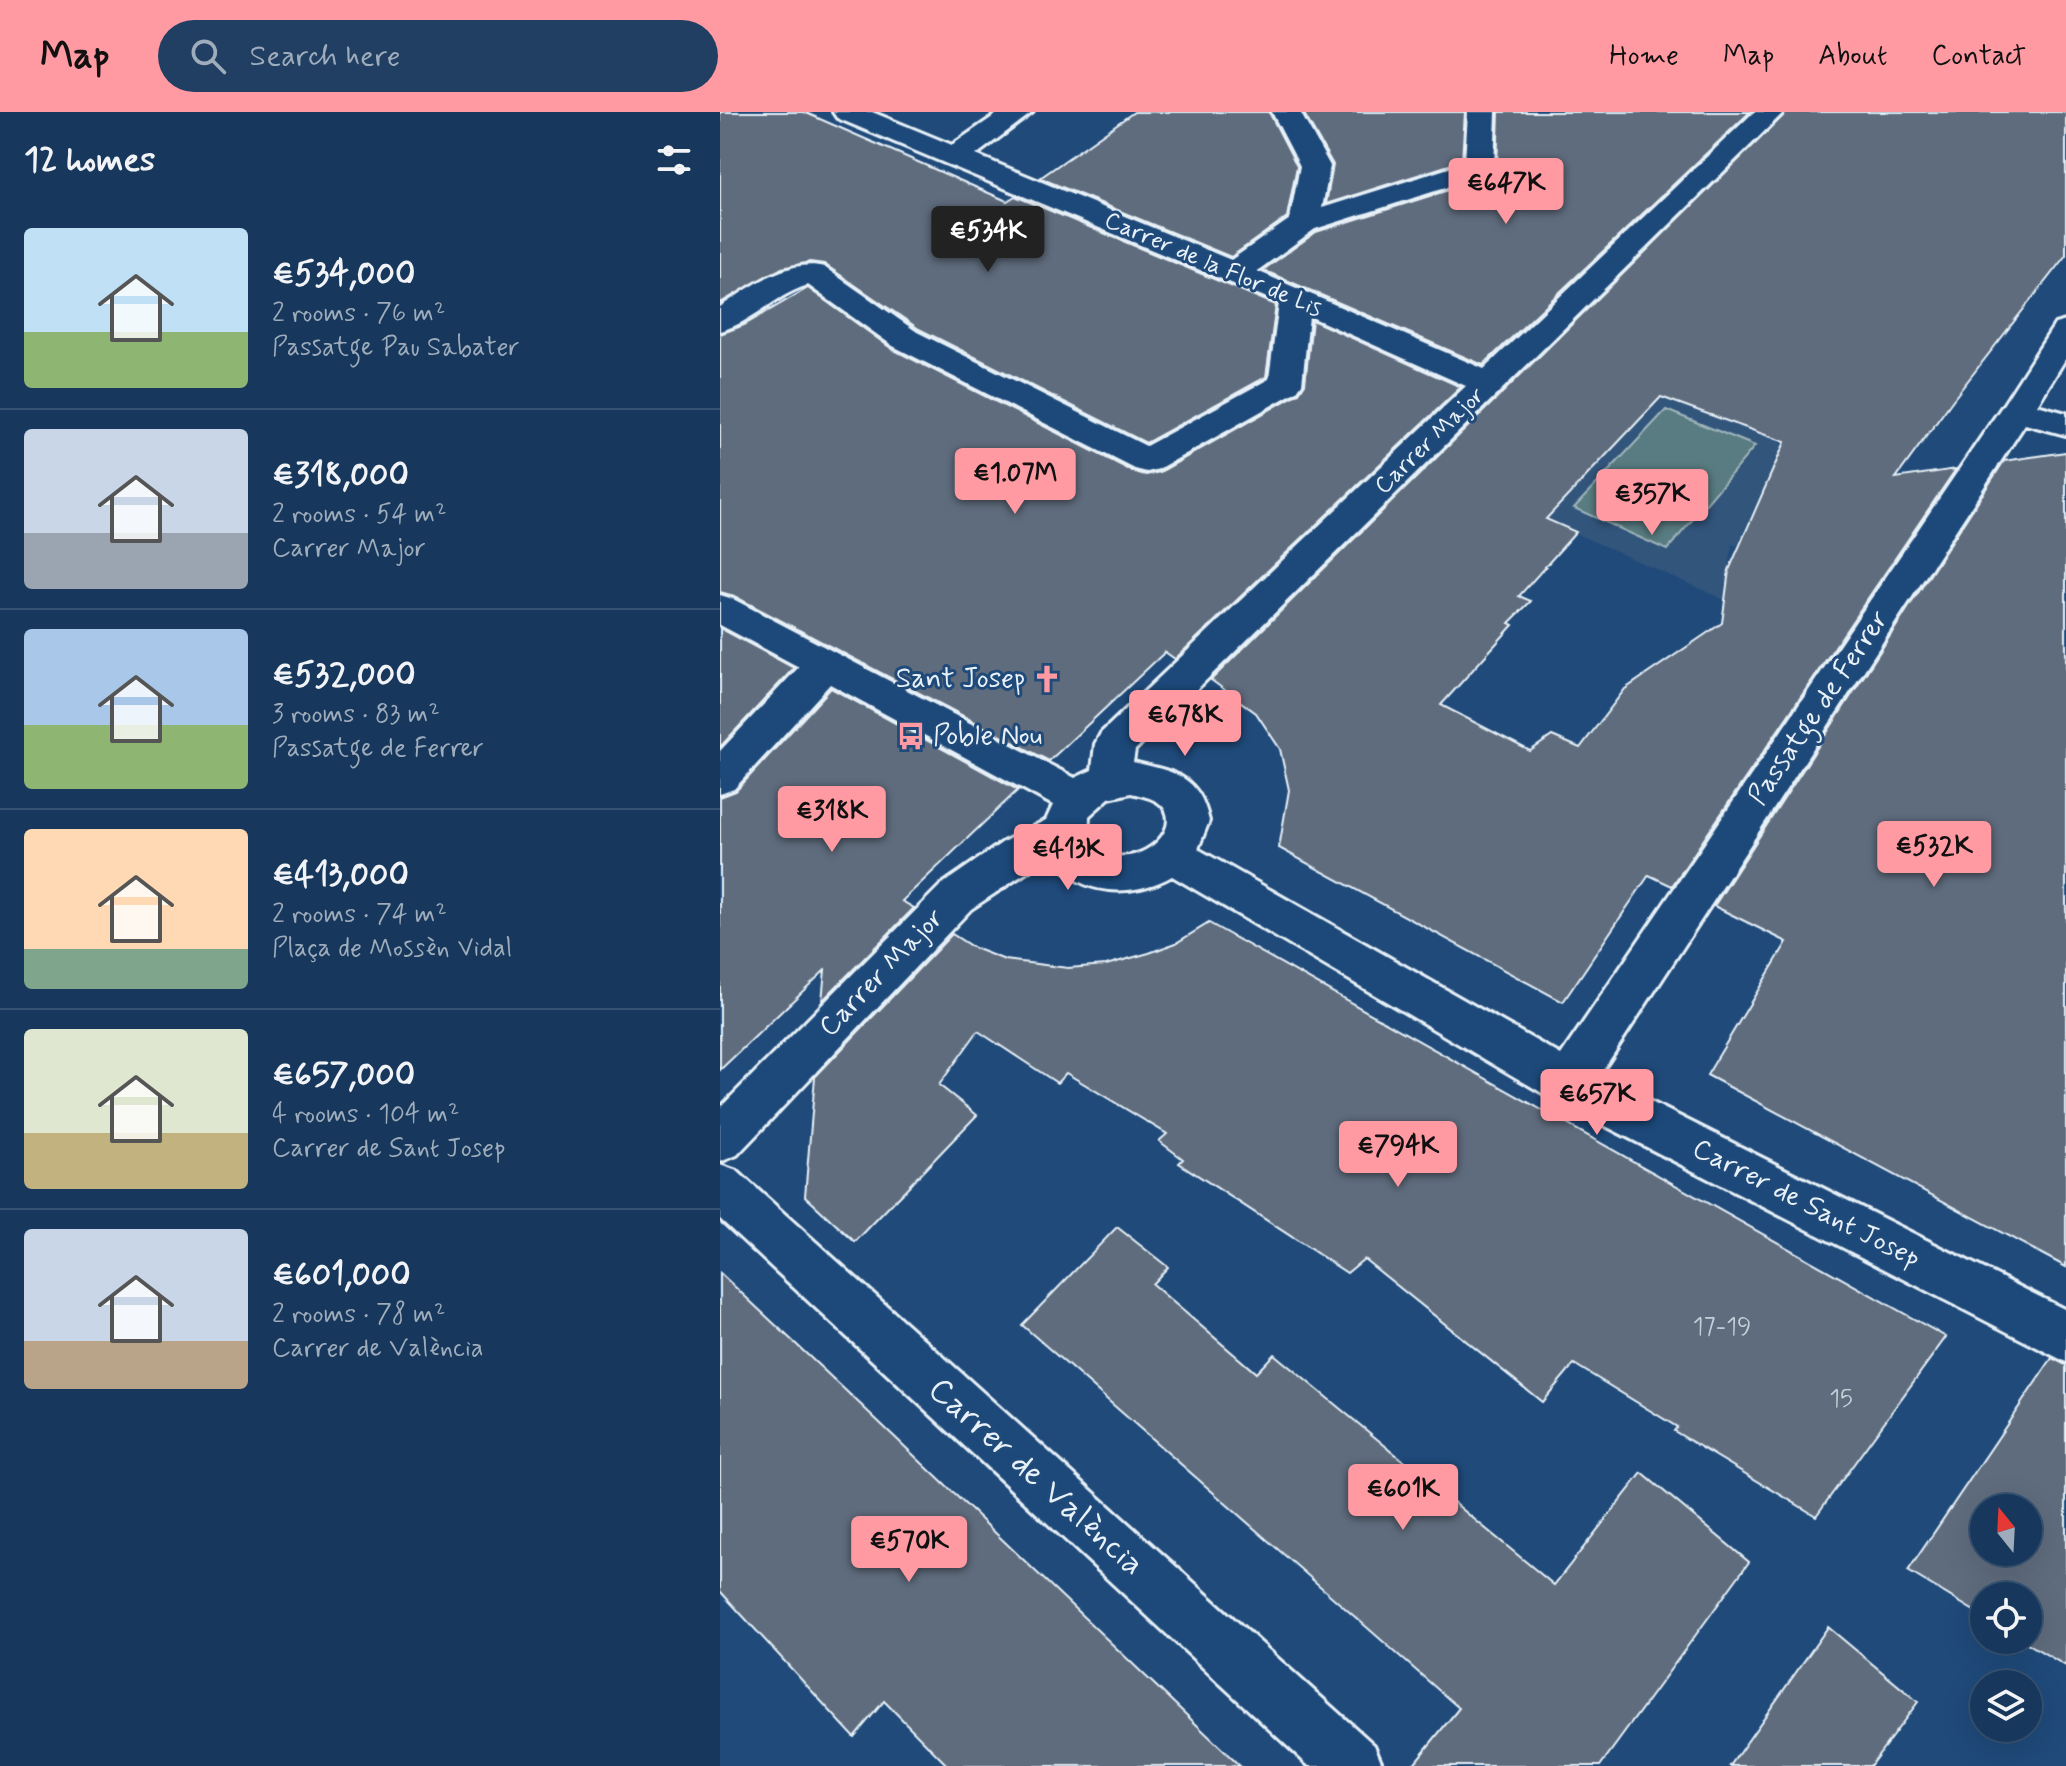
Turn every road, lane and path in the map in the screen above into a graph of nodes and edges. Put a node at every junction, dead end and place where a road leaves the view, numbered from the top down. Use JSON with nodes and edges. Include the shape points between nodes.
{"nodes":[{"id":1,"x":847,"y":112,"type":"edge"},
{"id":2,"x":1019,"y":112,"type":"edge"},
{"id":3,"x":1286,"y":112,"type":"edge"},
{"id":4,"x":1482,"y":112,"type":"edge"},
{"id":5,"x":1770,"y":112,"type":"edge"},
{"id":6,"x":955,"y":156,"type":"junction"},
{"id":7,"x":1304,"y":223,"type":"junction"},
{"id":8,"x":1233,"y":273,"type":"junction"},
{"id":9,"x":1295,"y":298,"type":"junction"},
{"id":10,"x":720,"y":321,"type":"edge"},
{"id":11,"x":2066,"y":331,"type":"edge"},
{"id":12,"x":1490,"y":384,"type":"junction"},
{"id":13,"x":2017,"y":410,"type":"junction"},
{"id":14,"x":2066,"y":424,"type":"edge"},
{"id":15,"x":720,"y":608,"type":"edge"},
{"id":16,"x":826,"y":664,"type":"junction"},
{"id":17,"x":720,"y":778,"type":"edge"},
{"id":18,"x":1084,"y":803,"type":"junction"},
{"id":19,"x":1172,"y":855,"type":"junction"},
{"id":20,"x":1568,"y":1083,"type":"junction"},
{"id":21,"x":720,"y":1140,"type":"edge"},
{"id":22,"x":720,"y":1187,"type":"edge"},
{"id":23,"x":2066,"y":1337,"type":"edge"},
{"id":24,"x":1353,"y":1766,"type":"edge"}],
"edges":[{"from":1,"to":6,"type":"street","name":"Carrer de la Flor de Lis"},
{"from":2,"to":6,"type":"street"},
{"from":3,"to":7,"type":"street","via":[[1315,166]]},
{"from":4,"to":7,"type":"street","via":[[1479,168]]},
{"from":5,"to":12,"type":"street","name":"Carrer Major"},
{"from":6,"to":8,"type":"street","name":"Carrer de la Flor de Lis"},
{"from":7,"to":8,"type":"street"},
{"from":8,"to":9,"type":"street","name":"Carrer de la Flor de Lis"},
{"from":9,"to":10,"type":"street","via":[[1285,384],[1147,461],[905,339],[813,274],[775,285]]},
{"from":9,"to":12,"type":"street","name":"Carrer de la Flor de Lis"},
{"from":11,"to":13,"type":"street","name":"Passatge de Ferrer"},
{"from":12,"to":18,"type":"street","name":"Carrer Major","via":[[1115,744]]},
{"from":13,"to":14,"type":"street"},
{"from":13,"to":20,"type":"street","name":"Passatge de Ferrer"},
{"from":15,"to":16,"type":"street"},
{"from":16,"to":17,"type":"street"},
{"from":16,"to":18,"type":"street"},
{"from":18,"to":19,"type":"street","via":[[1067,846],[1094,870],[1135,873]]},
{"from":18,"to":19,"type":"street","via":[[1131,777],[1167,785],[1187,810],[1189,826]]},
{"from":18,"to":21,"type":"street","name":"Carrer Major","via":[[956,897]]},
{"from":19,"to":20,"type":"street","name":"Carrer de Sant Josep"},
{"from":20,"to":23,"type":"street","name":"Carrer de Sant Josep"},
{"from":22,"to":24,"type":"street","name":"Carrer de València"}]}
